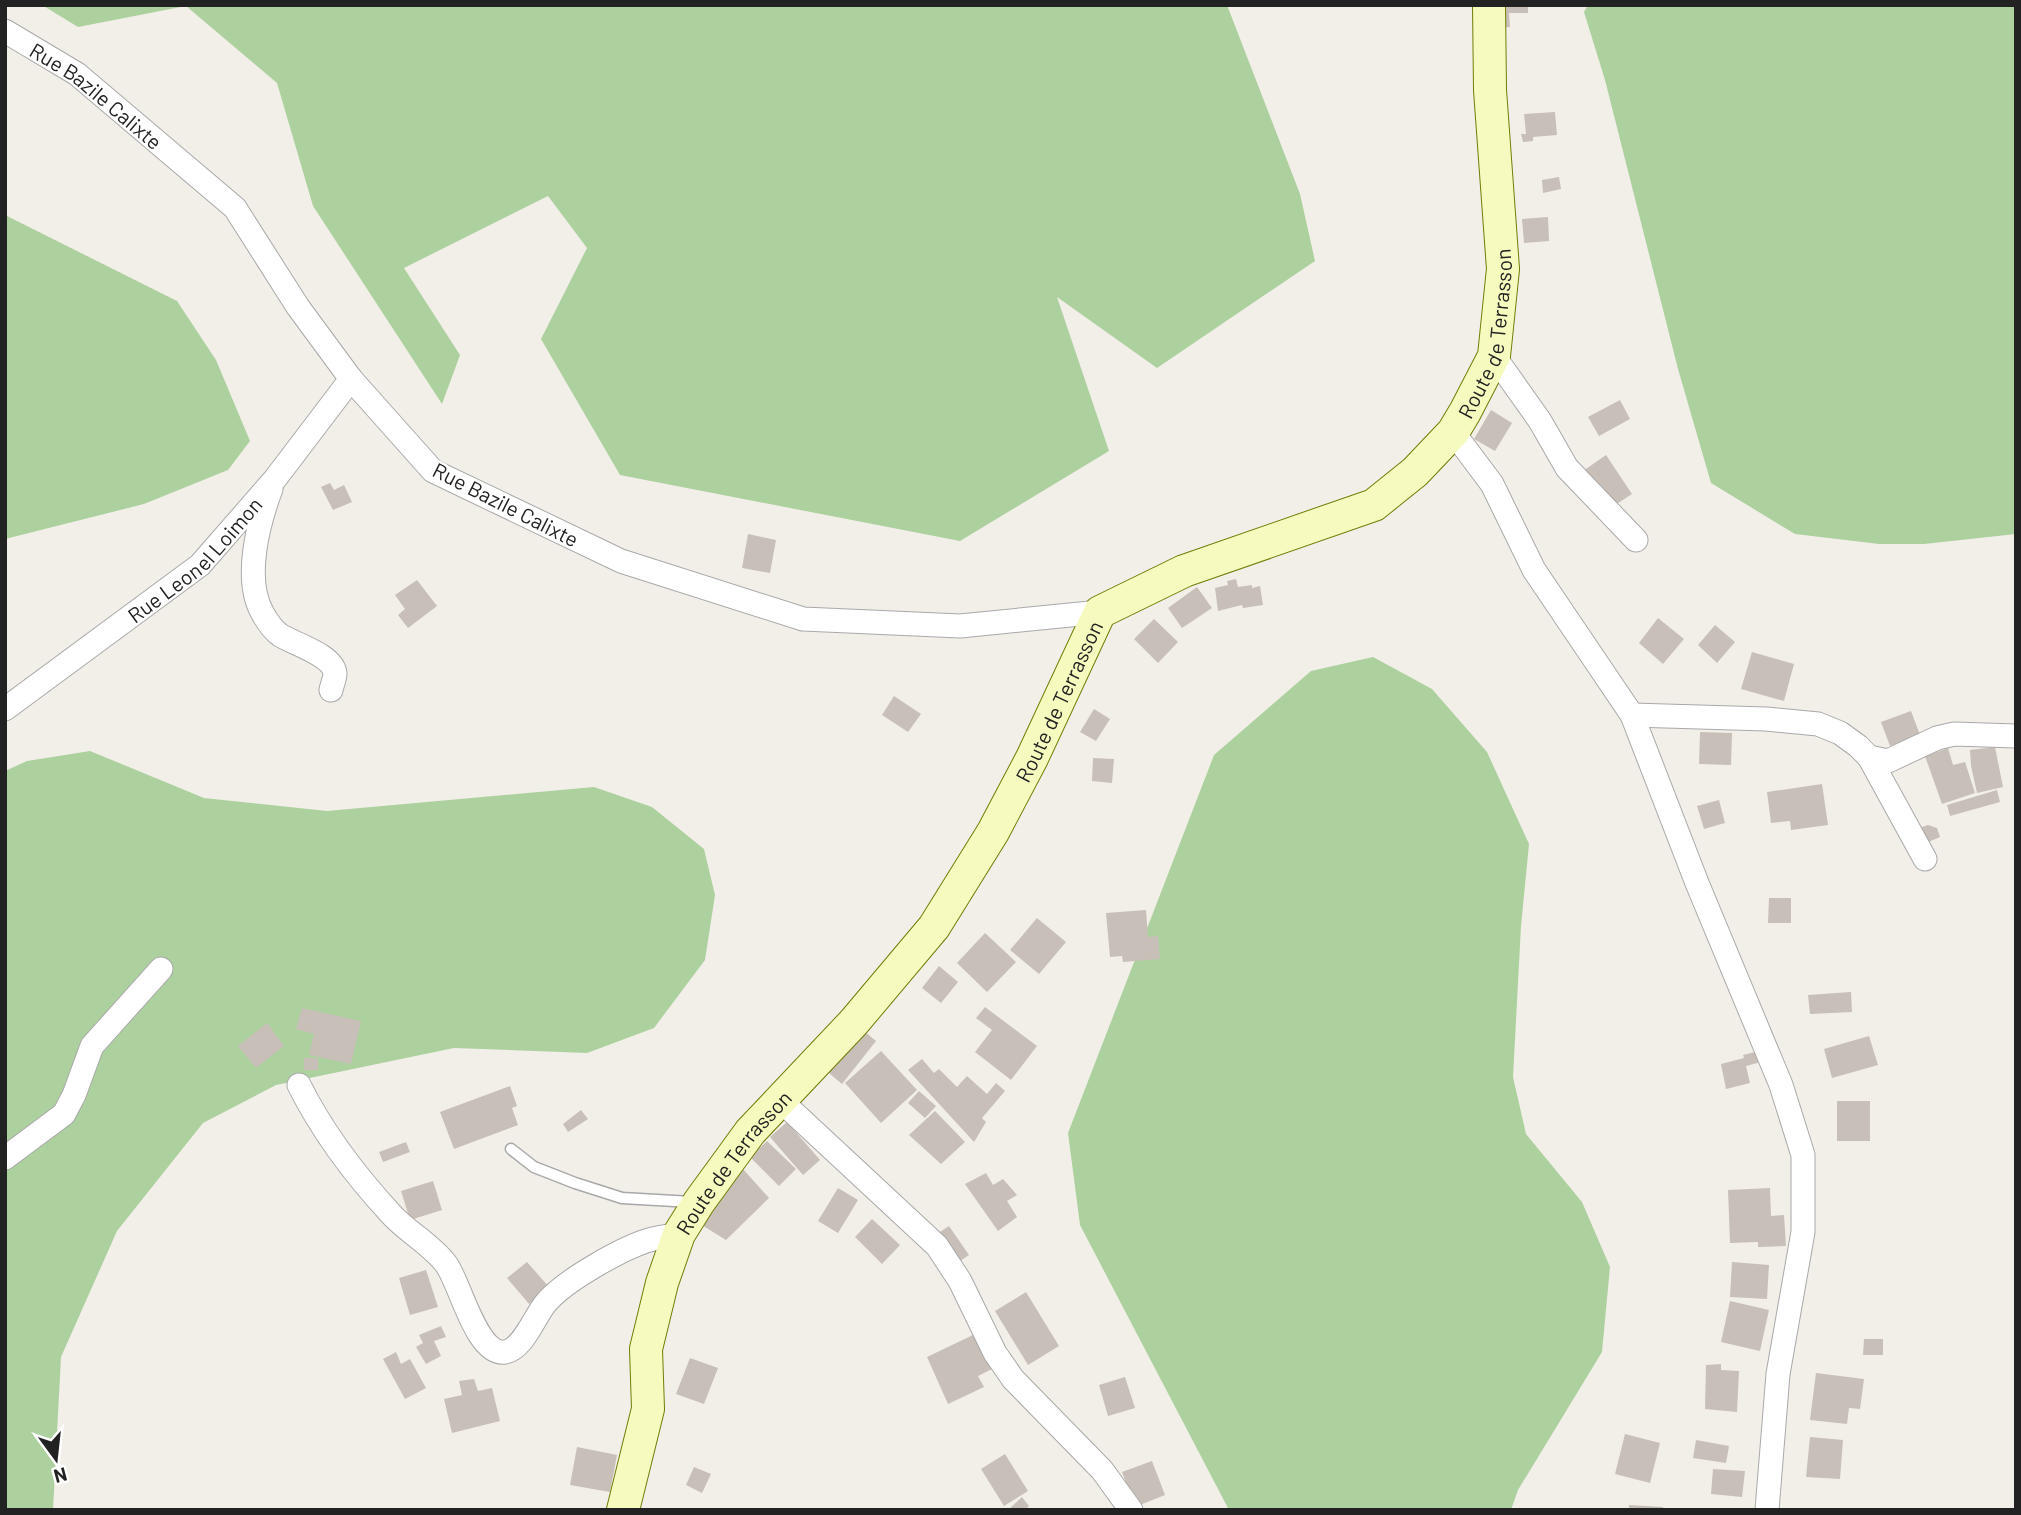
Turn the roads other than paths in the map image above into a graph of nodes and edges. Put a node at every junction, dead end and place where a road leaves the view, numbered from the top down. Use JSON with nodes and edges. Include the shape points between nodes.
{"nodes":[{"id":1,"x":1489,"y":5,"type":"edge"},
{"id":2,"x":5,"y":31,"type":"edge"},
{"id":3,"x":1494,"y":356,"type":"junction"},
{"id":4,"x":351,"y":379,"type":"junction"},
{"id":5,"x":1453,"y":432,"type":"junction"},
{"id":6,"x":275,"y":479,"type":"junction"},
{"id":7,"x":1636,"y":541,"type":"dead end"},
{"id":8,"x":1100,"y":612,"type":"junction"},
{"id":9,"x":331,"y":690,"type":"dead end"},
{"id":10,"x":5,"y":709,"type":"edge"},
{"id":11,"x":1632,"y":715,"type":"junction"},
{"id":12,"x":2016,"y":736,"type":"edge"},
{"id":13,"x":1869,"y":757,"type":"junction"},
{"id":14,"x":1924,"y":859,"type":"dead end"},
{"id":15,"x":161,"y":969,"type":"dead end"},
{"id":16,"x":299,"y":1084,"type":"dead end"},
{"id":17,"x":780,"y":1100,"type":"junction"},
{"id":18,"x":511,"y":1149,"type":"dead end"},
{"id":19,"x":5,"y":1158,"type":"edge"},
{"id":20,"x":699,"y":1202,"type":"junction"},
{"id":21,"x":679,"y":1234,"type":"junction"},
{"id":22,"x":623,"y":1510,"type":"edge"},
{"id":23,"x":1131,"y":1510,"type":"edge"},
{"id":24,"x":1767,"y":1510,"type":"edge"}],
"edges":[{"from":1,"to":3,"type":"street","name":"Route de Terrasson","via":[[1490,90],[1503,269]]},
{"from":2,"to":4,"type":"street","name":"Rue Bazile Calixte","via":[[77,74],[235,208]]},
{"from":3,"to":5,"type":"street","name":"Route de Terrasson"},
{"from":3,"to":7,"type":"street","via":[[1567,468]]},
{"from":4,"to":6,"type":"street","name":"Rue Leonel Loimon"},
{"from":4,"to":8,"type":"street","name":"Rue Bazile Calixte","via":[[433,471],[621,561],[803,619],[960,625]]},
{"from":5,"to":8,"type":"street","name":"Route de Terrasson","via":[[1415,472],[1374,505],[1184,571]]},
{"from":5,"to":11,"type":"street","via":[[1492,484],[1534,570]]},
{"from":6,"to":9,"type":"street","via":[[256,544],[254,589],[264,615],[279,634],[332,666]]},
{"from":6,"to":10,"type":"street","name":"Rue Leonel Loimon","via":[[200,565]]},
{"from":8,"to":17,"type":"street","name":"Route de Terrasson","via":[[1016,790],[934,927]]},
{"from":11,"to":13,"type":"street","via":[[1818,724],[1840,733]]},
{"from":11,"to":24,"type":"street","via":[[1782,1085],[1803,1154],[1803,1232],[1779,1374]]},
{"from":12,"to":13,"type":"street","via":[[1954,734],[1888,761]]},
{"from":13,"to":14,"type":"street"},
{"from":15,"to":19,"type":"street","via":[[92,1046],[64,1114]]},
{"from":16,"to":21,"type":"street","via":[[346,1160],[392,1215],[447,1265],[482,1337],[503,1353],[520,1344],[546,1302],[567,1284],[627,1249]]},
{"from":17,"to":20,"type":"street","name":"Route de Terrasson","via":[[750,1132]]},
{"from":17,"to":23,"type":"street","via":[[937,1246],[1013,1379],[1102,1470]]},
{"from":18,"to":20,"type":"lane","via":[[534,1167],[622,1198]]},
{"from":20,"to":21,"type":"street","name":"Route de Terrasson"},
{"from":21,"to":22,"type":"street","name":"Route de Terrasson","via":[[646,1349],[648,1409]]}]}
